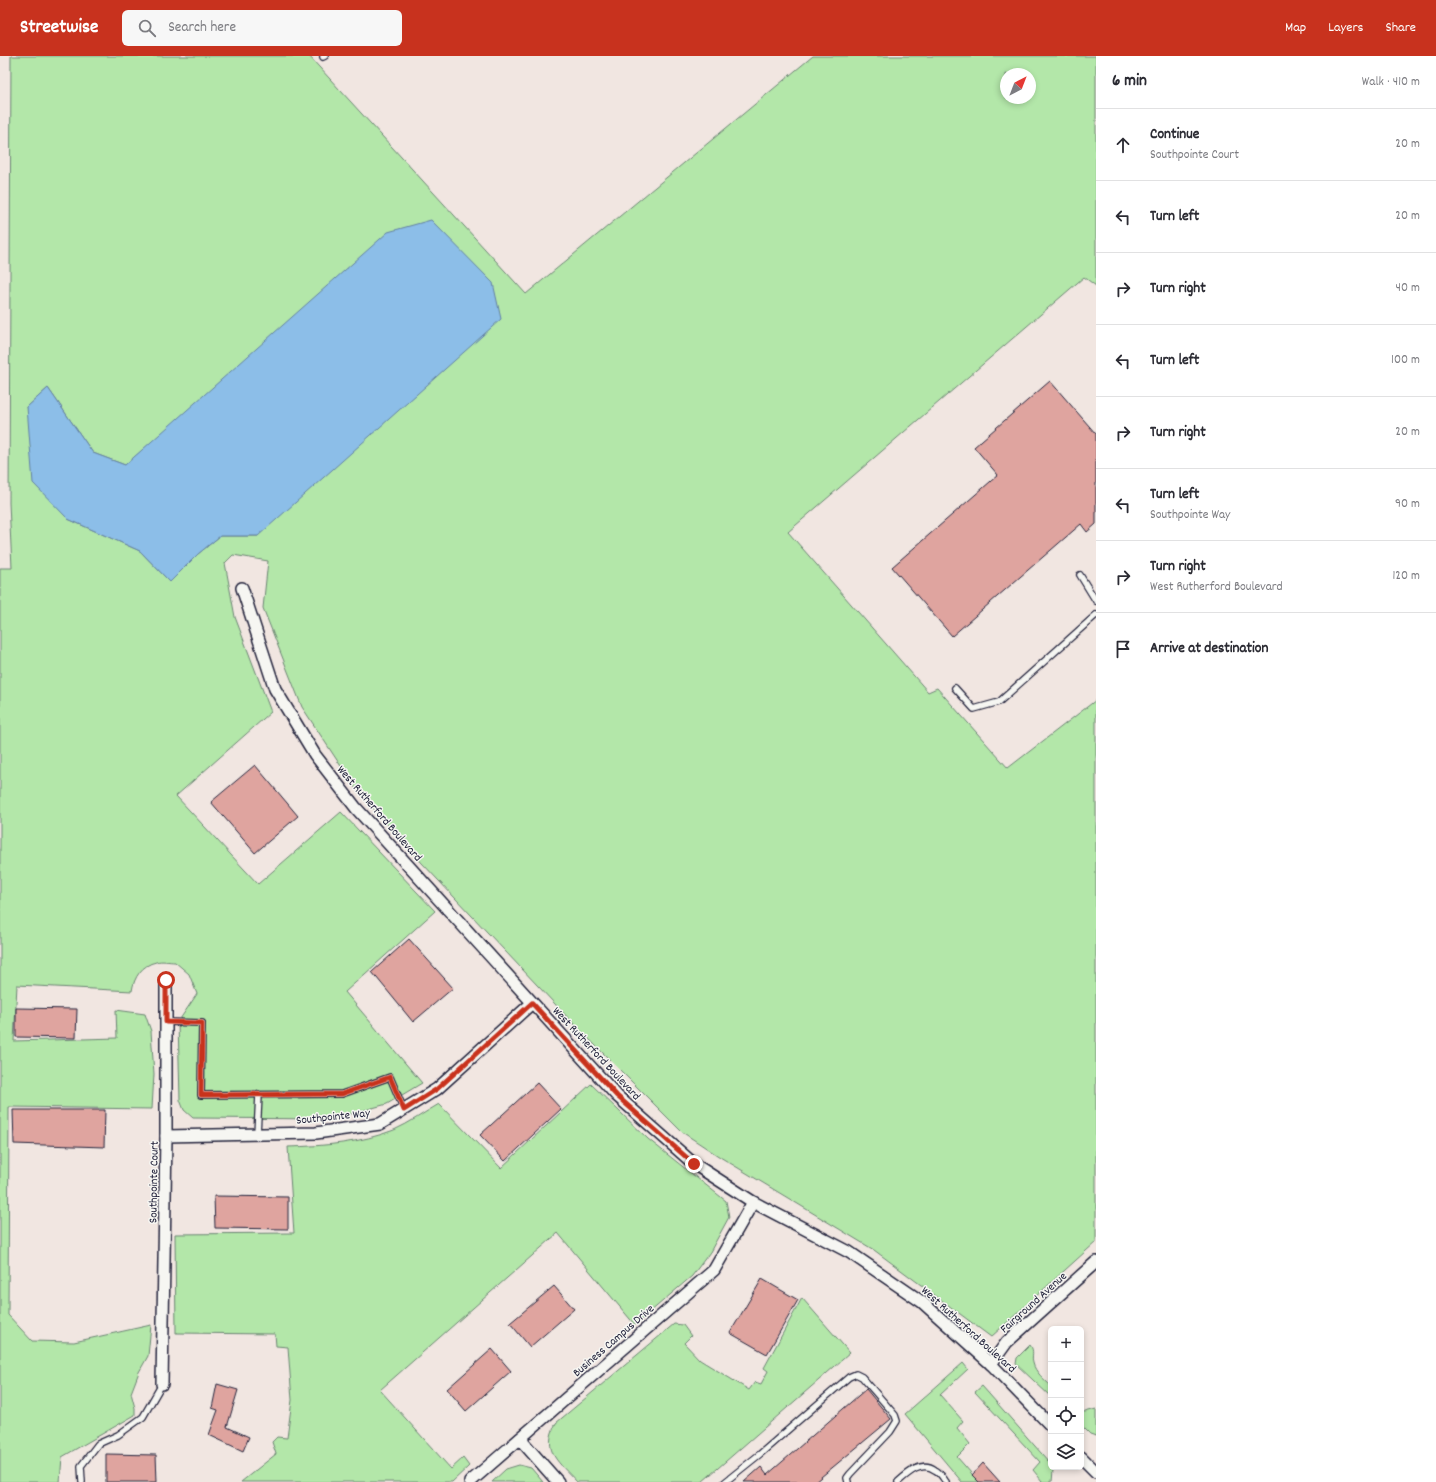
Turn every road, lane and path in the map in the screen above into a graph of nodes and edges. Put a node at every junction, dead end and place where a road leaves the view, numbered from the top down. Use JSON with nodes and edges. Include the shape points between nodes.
{"nodes":[{"id":1,"x":1080,"y":575,"type":"dead end"},
{"id":2,"x":242,"y":588,"type":"dead end"},
{"id":3,"x":1096,"y":601,"type":"edge"},
{"id":4,"x":1096,"y":615,"type":"edge"},
{"id":5,"x":955,"y":688,"type":"dead end"},
{"id":6,"x":166,"y":980,"type":"dead end"},
{"id":7,"x":532,"y":1003,"type":"junction"},
{"id":8,"x":166,"y":1022,"type":"junction"},
{"id":9,"x":259,"y":1095,"type":"junction"},
{"id":10,"x":404,"y":1110,"type":"junction"},
{"id":11,"x":257,"y":1134,"type":"junction"},
{"id":12,"x":166,"y":1136,"type":"junction"},
{"id":13,"x":753,"y":1202,"type":"junction"},
{"id":14,"x":1096,"y":1262,"type":"edge"},
{"id":15,"x":991,"y":1364,"type":"junction"},
{"id":16,"x":162,"y":1384,"type":"joint"},
{"id":17,"x":1048,"y":1423,"type":"edge"},
{"id":18,"x":520,"y":1439,"type":"junction"},
{"id":19,"x":1084,"y":1460,"type":"edge"},
{"id":20,"x":1096,"y":1472,"type":"edge"},
{"id":21,"x":82,"y":1482,"type":"edge"},
{"id":22,"x":470,"y":1482,"type":"edge"},
{"id":23,"x":558,"y":1482,"type":"edge"},
{"id":24,"x":725,"y":1482,"type":"edge"},
{"id":25,"x":848,"y":1482,"type":"edge"},
{"id":26,"x":898,"y":1482,"type":"edge"},
{"id":27,"x":946,"y":1482,"type":"edge"}],
"edges":[{"from":1,"to":3,"type":"lane"},
{"from":2,"to":7,"type":"street","name":"West Rutherford Boulevard","via":[[275,690],[315,755],[356,808]]},
{"from":4,"to":5,"type":"lane","via":[[999,702],[974,709]]},
{"from":6,"to":8,"type":"street","name":"Southpointe Court"},
{"from":7,"to":10,"type":"street","name":"Southpointe Way","via":[[437,1089]]},
{"from":7,"to":13,"type":"street","name":"West Rutherford Boulevard","via":[[617,1096],[694,1164]]},
{"from":8,"to":9,"type":"lane","via":[[202,1023],[201,1095]]},
{"from":8,"to":12,"type":"street","name":"Southpointe Court"},
{"from":9,"to":10,"type":"lane","via":[[342,1094],[390,1077]]},
{"from":9,"to":11,"type":"lane"},
{"from":10,"to":11,"type":"street","name":"Southpointe Way","via":[[380,1124],[316,1133]]},
{"from":11,"to":12,"type":"street","name":"Southpointe Way"},
{"from":12,"to":16,"type":"street","name":"Southpointe Court"},
{"from":13,"to":15,"type":"street","name":"West Rutherford Boulevard","via":[[862,1260],[922,1302]]},
{"from":13,"to":18,"type":"street","name":"Business Campus Drive","via":[[714,1270]]},
{"from":14,"to":15,"type":"street","name":"Fairground Avenue","via":[[1007,1342]]},
{"from":15,"to":17,"type":"street","name":"West Rutherford Boulevard"},
{"from":16,"to":21,"type":"lane","via":[[143,1417],[118,1435],[98,1444],[81,1466]]},
{"from":18,"to":22,"type":"street","name":"Business Campus Drive"},
{"from":18,"to":23,"type":"street"},
{"from":19,"to":20,"type":"street"},
{"from":24,"to":25,"type":"lane","via":[[849,1377],[856,1374],[862,1377],[895,1414],[897,1421],[890,1432],[850,1474]]},
{"from":26,"to":27,"type":"lane","via":[[912,1469],[925,1466],[935,1469]]}]}
